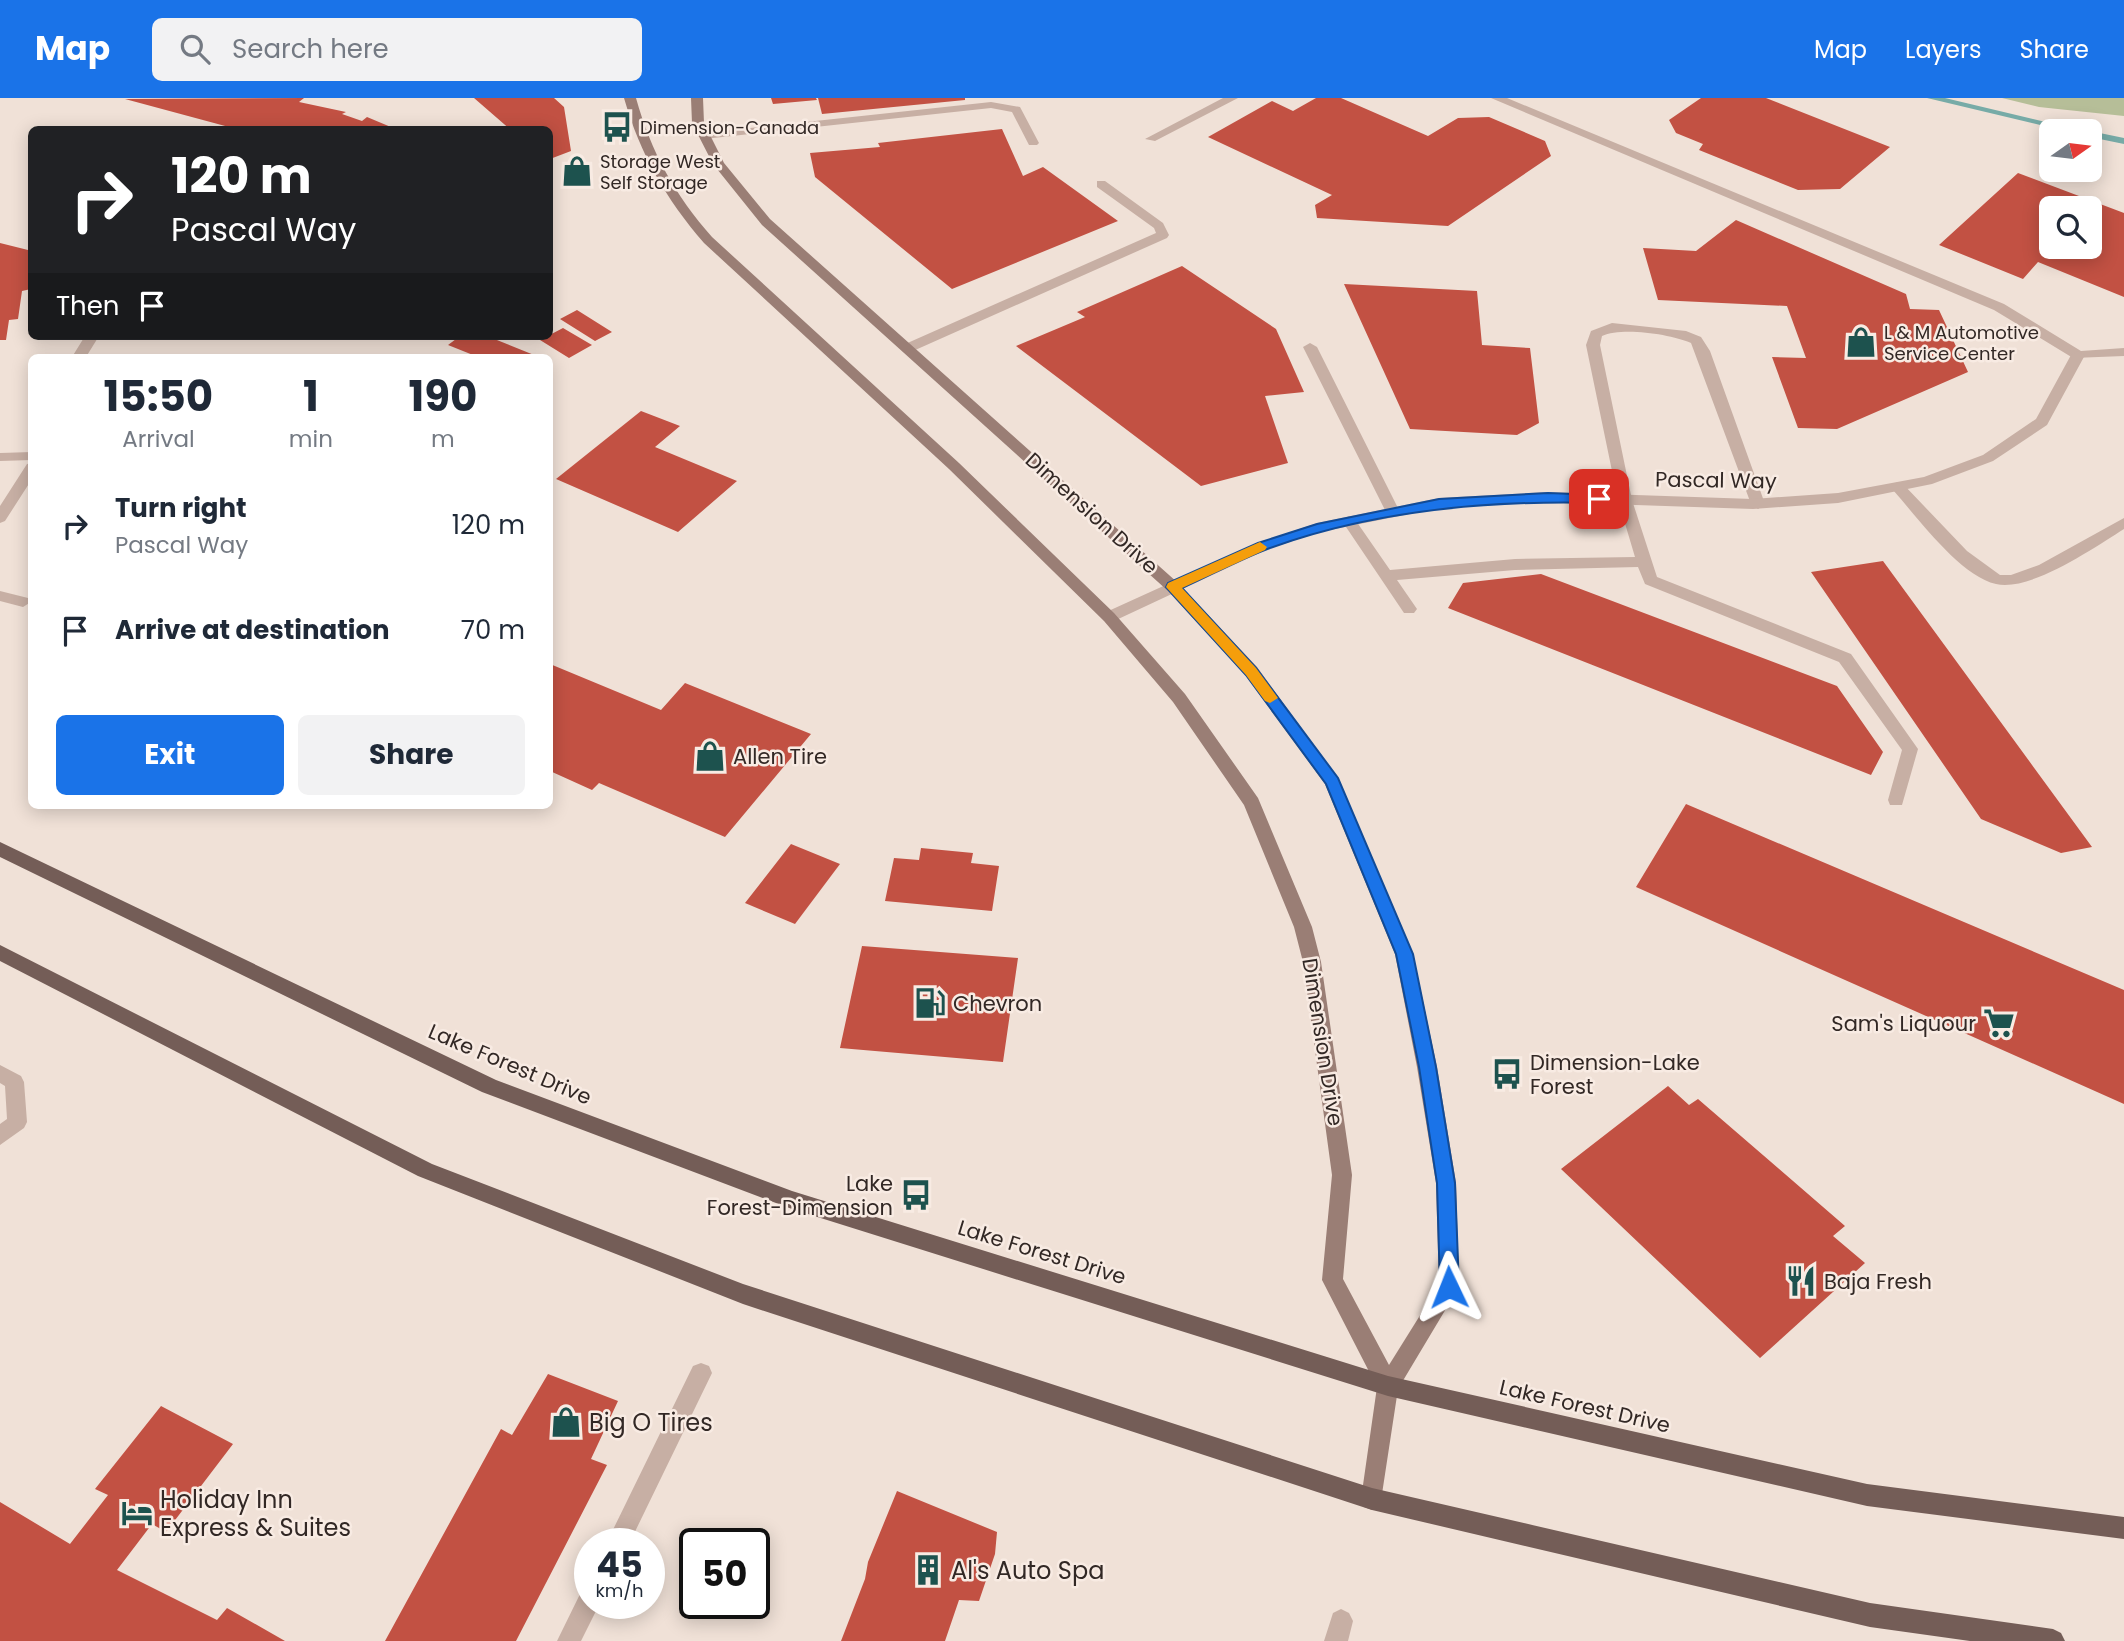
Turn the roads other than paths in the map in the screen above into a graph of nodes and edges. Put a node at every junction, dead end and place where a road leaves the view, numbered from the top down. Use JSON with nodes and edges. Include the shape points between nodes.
{"nodes":[{"id":1,"x":630,"y":98,"type":"edge"},
{"id":2,"x":697,"y":98,"type":"edge"},
{"id":3,"x":1232,"y":98,"type":"edge"},
{"id":4,"x":1496,"y":98,"type":"edge"},
{"id":5,"x":704,"y":136,"type":"junction"},
{"id":6,"x":1151,"y":139,"type":"dead end"},
{"id":7,"x":1033,"y":143,"type":"dead end"},
{"id":8,"x":1101,"y":184,"type":"dead end"},
{"id":9,"x":1310,"y":347,"type":"dead end"},
{"id":10,"x":908,"y":348,"type":"junction"},
{"id":11,"x":2124,"y":352,"type":"edge"},
{"id":12,"x":2078,"y":355,"type":"junction"},
{"id":13,"x":28,"y":456,"type":"edge"},
{"id":14,"x":0,"y":457,"type":"edge"},
{"id":15,"x":28,"y":473,"type":"edge"},
{"id":16,"x":1898,"y":487,"type":"junction"},
{"id":17,"x":1625,"y":500,"type":"junction"},
{"id":18,"x":1758,"y":504,"type":"junction"},
{"id":19,"x":1393,"y":512,"type":"junction"},
{"id":20,"x":0,"y":518,"type":"edge"},
{"id":21,"x":1349,"y":521,"type":"junction"},
{"id":22,"x":2124,"y":523,"type":"edge"},
{"id":23,"x":1644,"y":562,"type":"junction"},
{"id":24,"x":1386,"y":576,"type":"junction"},
{"id":25,"x":1173,"y":587,"type":"junction"},
{"id":26,"x":0,"y":596,"type":"edge"},
{"id":27,"x":23,"y":602,"type":"dead end"},
{"id":28,"x":1409,"y":609,"type":"dead end"},
{"id":29,"x":1109,"y":617,"type":"junction"},
{"id":30,"x":1895,"y":800,"type":"dead end"},
{"id":31,"x":0,"y":849,"type":"edge"},
{"id":32,"x":0,"y":952,"type":"edge"},
{"id":33,"x":0,"y":1073,"type":"edge"},
{"id":34,"x":0,"y":1136,"type":"edge"},
{"id":35,"x":701,"y":1373,"type":"dead end"},
{"id":36,"x":1388,"y":1386,"type":"junction"},
{"id":37,"x":1372,"y":1499,"type":"junction"},
{"id":38,"x":625,"y":1528,"type":"edge"},
{"id":39,"x":2124,"y":1528,"type":"edge"},
{"id":40,"x":580,"y":1619,"type":"edge"},
{"id":41,"x":569,"y":1641,"type":"edge"},
{"id":42,"x":2053,"y":1641,"type":"edge"}],
"edges":[{"from":1,"to":29,"type":"main road","name":"Dimension Drive","via":[[639,132],[678,208]]},
{"from":2,"to":5,"type":"main road","name":"Dimension Drive","via":[[698,123]]},
{"from":3,"to":6,"type":"street"},
{"from":4,"to":12,"type":"street","via":[[1999,307]]},
{"from":5,"to":7,"type":"street","via":[[991,105],[1016,109]]},
{"from":5,"to":10,"type":"main road","name":"Dimension Drive","via":[[719,164],[766,222]]},
{"from":8,"to":10,"type":"street","via":[[1159,226],[1163,235]]},
{"from":9,"to":19,"type":"street"},
{"from":10,"to":25,"type":"main road","name":"Dimension Drive"},
{"from":11,"to":12,"type":"street"},
{"from":12,"to":16,"type":"street","name":"Pascal Way","via":[[2042,422],[1988,458]]},
{"from":13,"to":14,"type":"street"},
{"from":15,"to":20,"type":"street"},
{"from":16,"to":18,"type":"street","name":"Pascal Way","via":[[1838,498]]},
{"from":16,"to":22,"type":"street","via":[[1981,573],[2000,580],[2025,578]]},
{"from":17,"to":18,"type":"street","name":"Pascal Way"},
{"from":17,"to":18,"type":"street","via":[[1593,345],[1596,334],[1612,327],[1681,334],[1696,340]]},
{"from":17,"to":19,"type":"street","name":"Pascal Way","via":[[1548,497],[1439,503]]},
{"from":17,"to":23,"type":"street"},
{"from":19,"to":21,"type":"street","name":"Pascal Way"},
{"from":21,"to":24,"type":"street"},
{"from":21,"to":25,"type":"street","name":"Pascal Way","via":[[1263,546]]},
{"from":23,"to":24,"type":"street","via":[[1526,562]]},
{"from":23,"to":30,"type":"street","via":[[1650,580],[1846,658],[1910,749]]},
{"from":24,"to":28,"type":"street"},
{"from":25,"to":29,"type":"street","name":"Pascal Way"},
{"from":25,"to":36,"type":"main road","name":"Dimension Drive","via":[[1251,671],[1332,782],[1404,954],[1446,1183],[1449,1287]]},
{"from":26,"to":27,"type":"street"},
{"from":29,"to":36,"type":"main road","name":"Dimension Drive","via":[[1179,698],[1252,803],[1303,927],[1323,1029],[1342,1175],[1332,1280]]},
{"from":31,"to":36,"type":"main road","name":"Lake Forest Drive","via":[[489,1086],[792,1200]]},
{"from":32,"to":37,"type":"main road","via":[[425,1170],[743,1294]]},
{"from":33,"to":34,"type":"street","via":[[14,1082],[17,1122]]},
{"from":35,"to":38,"type":"street"},
{"from":36,"to":37,"type":"main road","name":"Dimension Drive"},
{"from":36,"to":39,"type":"main road","name":"Lake Forest Drive","via":[[1867,1495]]},
{"from":37,"to":42,"type":"main road","via":[[1870,1615]]},
{"from":40,"to":41,"type":"street"}]}
